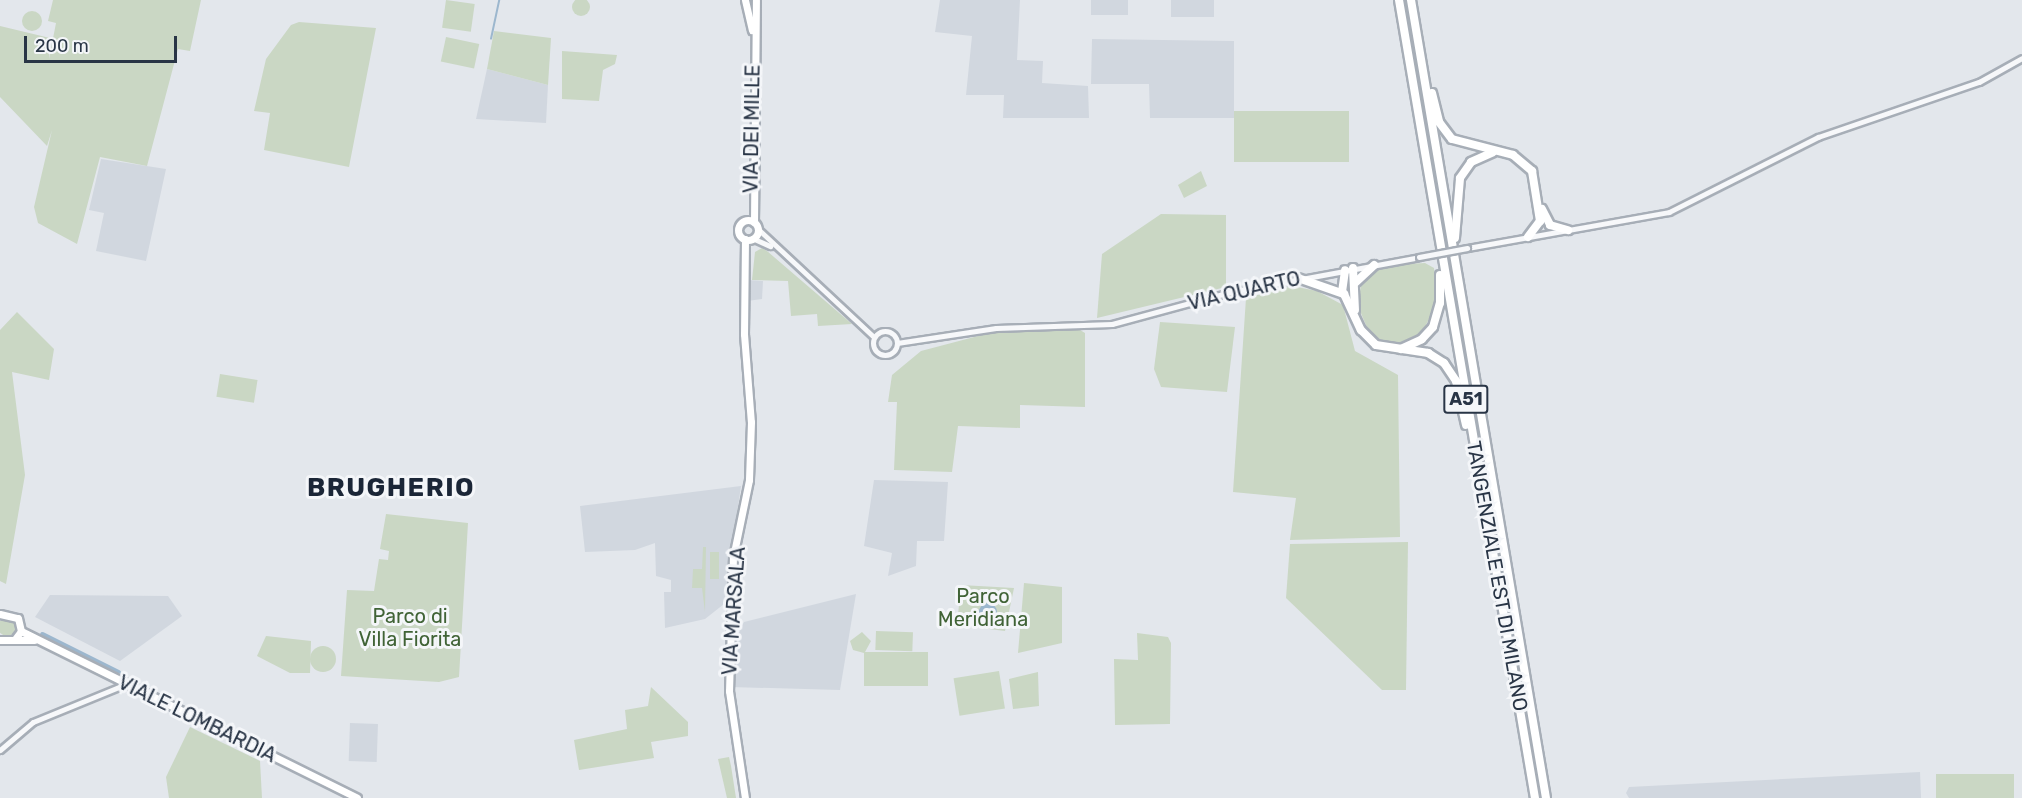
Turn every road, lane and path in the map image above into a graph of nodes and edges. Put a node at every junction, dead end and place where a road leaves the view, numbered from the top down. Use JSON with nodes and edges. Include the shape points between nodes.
{"nodes":[{"id":1,"x":745,"y":0,"type":"edge"},
{"id":2,"x":756,"y":0,"type":"edge"},
{"id":3,"x":1399,"y":0,"type":"edge"},
{"id":4,"x":1411,"y":0,"type":"edge"},
{"id":5,"x":1418,"y":43,"type":"junction"},
{"id":6,"x":754,"y":51,"type":"junction"},
{"id":7,"x":2022,"y":58,"type":"edge"},
{"id":8,"x":1495,"y":151,"type":"junction"},
{"id":9,"x":1424,"y":161,"type":"junction"},
{"id":10,"x":750,"y":208,"type":"junction"},
{"id":11,"x":744,"y":221,"type":"junction"},
{"id":12,"x":754,"y":222,"type":"junction"},
{"id":13,"x":1543,"y":222,"type":"junction"},
{"id":14,"x":758,"y":229,"type":"junction"},
{"id":15,"x":1568,"y":230,"type":"junction"},
{"id":16,"x":1546,"y":234,"type":"junction"},
{"id":17,"x":1528,"y":237,"type":"junction"},
{"id":18,"x":750,"y":238,"type":"junction"},
{"id":19,"x":774,"y":249,"type":"junction"},
{"id":20,"x":1455,"y":261,"type":"junction"},
{"id":21,"x":1374,"y":265,"type":"junction"},
{"id":22,"x":1349,"y":269,"type":"junction"},
{"id":23,"x":1298,"y":278,"type":"junction"},
{"id":24,"x":1355,"y":286,"type":"junction"},
{"id":25,"x":1342,"y":292,"type":"junction"},
{"id":26,"x":1355,"y":317,"type":"junction"},
{"id":27,"x":865,"y":325,"type":"junction"},
{"id":28,"x":885,"y":331,"type":"junction"},
{"id":29,"x":874,"y":338,"type":"junction"},
{"id":30,"x":897,"y":340,"type":"junction"},
{"id":31,"x":1392,"y":350,"type":"junction"},
{"id":32,"x":1479,"y":472,"type":"junction"},
{"id":33,"x":0,"y":614,"type":"edge"},
{"id":34,"x":21,"y":631,"type":"junction"},
{"id":35,"x":15,"y":639,"type":"junction"},
{"id":36,"x":0,"y":640,"type":"edge"},
{"id":37,"x":36,"y":641,"type":"junction"},
{"id":38,"x":126,"y":684,"type":"junction"},
{"id":39,"x":0,"y":750,"type":"edge"},
{"id":40,"x":357,"y":798,"type":"edge"},
{"id":41,"x":745,"y":798,"type":"edge"},
{"id":42,"x":1535,"y":798,"type":"edge"},
{"id":43,"x":1546,"y":798,"type":"edge"}],
"edges":[{"from":1,"to":6,"type":"main road","name":"VIA DEI MILLE"},
{"from":2,"to":6,"type":"main road","name":"VIA DEI MILLE"},
{"from":3,"to":9,"type":"highway","name":"TANGENZIALE EST DI MILANO","number":"A51"},
{"from":4,"to":5,"type":"highway","name":"TANGENZIALE EST DI MILANO","number":"A51"},
{"from":5,"to":8,"type":"highway","via":[[1444,131],[1462,145]]},
{"from":5,"to":20,"type":"highway","name":"TANGENZIALE EST DI MILANO","number":"A51"},
{"from":6,"to":10,"type":"main road","name":"VIA DEI MILLE"},
{"from":7,"to":15,"type":"street","name":"VIA QUARTO","via":[[1979,81],[1818,137],[1669,212]]},
{"from":8,"to":13,"type":"highway","via":[[1529,167]]},
{"from":8,"to":20,"type":"highway","via":[[1471,162],[1460,178],[1454,206]]},
{"from":9,"to":31,"type":"highway","via":[[1440,303],[1426,336]]},
{"from":9,"to":32,"type":"highway","name":"TANGENZIALE EST DI MILANO","number":"A51"},
{"from":10,"to":11,"type":"main road","name":"VIA DEI MILLE"},
{"from":10,"to":12,"type":"main road","name":"VIA DEI MILLE"},
{"from":11,"to":12,"type":"main road"},
{"from":11,"to":18,"type":"main road","via":[[738,229]]},
{"from":12,"to":14,"type":"main road","name":"VIA DEI MILLE"},
{"from":13,"to":15,"type":"highway"},
{"from":13,"to":16,"type":"highway"},
{"from":13,"to":17,"type":"highway"},
{"from":14,"to":18,"type":"main road"},
{"from":14,"to":19,"type":"street"},
{"from":15,"to":16,"type":"street","name":"VIA QUARTO"},
{"from":16,"to":17,"type":"street","name":"VIA QUARTO"},
{"from":17,"to":21,"type":"street","name":"VIA QUARTO","bridge":true},
{"from":18,"to":19,"type":"street"},
{"from":18,"to":41,"type":"main road","name":"VIA MARSALA","via":[[749,480],[734,557],[729,691]]},
{"from":19,"to":27,"type":"street"},
{"from":20,"to":43,"type":"highway","name":"TANGENZIALE EST DI MILANO","number":"A51"},
{"from":21,"to":22,"type":"street","name":"VIA QUARTO"},
{"from":21,"to":24,"type":"highway"},
{"from":22,"to":23,"type":"street","name":"VIA QUARTO"},
{"from":22,"to":24,"type":"highway"},
{"from":22,"to":25,"type":"highway"},
{"from":23,"to":25,"type":"highway"},
{"from":23,"to":30,"type":"street","name":"VIA QUARTO","via":[[1112,324],[1000,328]]},
{"from":24,"to":26,"type":"highway"},
{"from":25,"to":26,"type":"highway"},
{"from":26,"to":31,"type":"highway","via":[[1370,341]]},
{"from":27,"to":28,"type":"street"},
{"from":27,"to":29,"type":"street"},
{"from":28,"to":29,"type":"street"},
{"from":28,"to":30,"type":"street"},
{"from":29,"to":30,"type":"street","via":[[873,347],[882,355],[893,352]]},
{"from":31,"to":32,"type":"highway","via":[[1430,354],[1451,370]]},
{"from":32,"to":42,"type":"highway","name":"TANGENZIALE EST DI MILANO","number":"A51"},
{"from":33,"to":34,"type":"main road","name":"VIALE LOMBARDIA","via":[[15,615]]},
{"from":34,"to":35,"type":"main road"},
{"from":34,"to":37,"type":"main road","name":"VIALE LOMBARDIA"},
{"from":35,"to":36,"type":"main road","name":"VIALE LOMBARDIA"},
{"from":35,"to":37,"type":"main road","name":"VIALE LOMBARDIA"},
{"from":37,"to":38,"type":"main road","name":"VIALE LOMBARDIA"},
{"from":38,"to":39,"type":"street","via":[[33,722]]},
{"from":38,"to":40,"type":"main road","name":"VIALE LOMBARDIA"}]}
